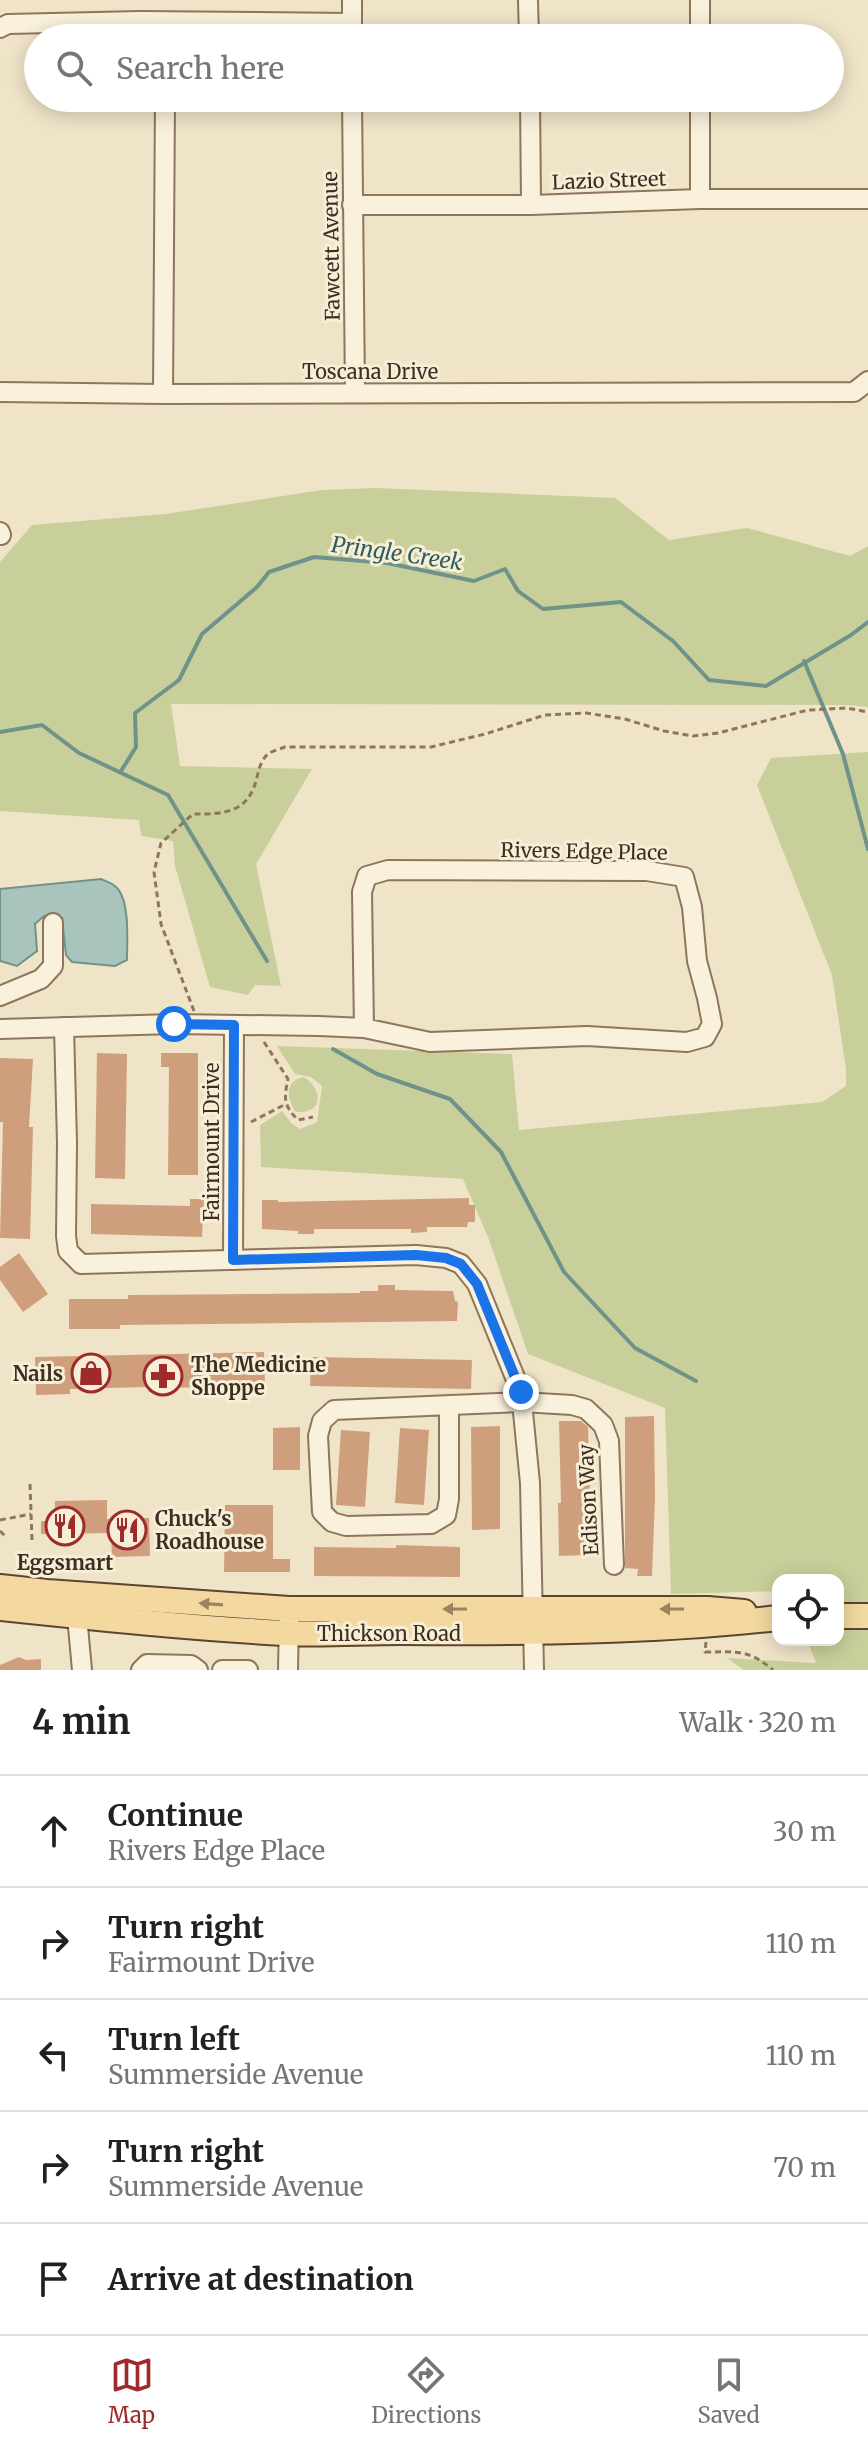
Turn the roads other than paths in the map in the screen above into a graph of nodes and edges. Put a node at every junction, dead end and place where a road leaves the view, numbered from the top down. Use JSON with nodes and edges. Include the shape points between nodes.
{"nodes":[{"id":1,"x":352,"y":0,"type":"edge"},
{"id":2,"x":528,"y":0,"type":"edge"},
{"id":3,"x":700,"y":0,"type":"edge"},
{"id":4,"x":352,"y":24,"type":"edge"},
{"id":5,"x":529,"y":24,"type":"edge"},
{"id":6,"x":700,"y":24,"type":"edge"},
{"id":7,"x":24,"y":25,"type":"edge"},
{"id":8,"x":0,"y":28,"type":"edge"},
{"id":9,"x":165,"y":112,"type":"edge"},
{"id":10,"x":352,"y":112,"type":"edge"},
{"id":11,"x":530,"y":112,"type":"edge"},
{"id":12,"x":700,"y":112,"type":"edge"},
{"id":13,"x":700,"y":199,"type":"junction"},
{"id":14,"x":868,"y":199,"type":"edge"},
{"id":15,"x":352,"y":205,"type":"junction"},
{"id":16,"x":531,"y":205,"type":"junction"},
{"id":17,"x":868,"y":381,"type":"edge"},
{"id":18,"x":0,"y":392,"type":"edge"},
{"id":19,"x":355,"y":393,"type":"junction"},
{"id":20,"x":163,"y":394,"type":"junction"},
{"id":21,"x":53,"y":923,"type":"dead end"},
{"id":22,"x":0,"y":996,"type":"edge"},
{"id":23,"x":244,"y":1025,"type":"junction"},
{"id":24,"x":64,"y":1027,"type":"junction"},
{"id":25,"x":364,"y":1028,"type":"junction"},
{"id":26,"x":0,"y":1029,"type":"edge"},
{"id":27,"x":233,"y":1260,"type":"junction"},
{"id":28,"x":522,"y":1402,"type":"junction"},
{"id":29,"x":449,"y":1405,"type":"junction"},
{"id":30,"x":614,"y":1565,"type":"dead end"},
{"id":31,"x":0,"y":1576,"type":"edge"},
{"id":32,"x":0,"y":1587,"type":"edge"},
{"id":33,"x":47,"y":1592,"type":"junction"},
{"id":34,"x":0,"y":1608,"type":"edge"},
{"id":35,"x":77,"y":1616,"type":"junction"},
{"id":36,"x":772,"y":1616,"type":"edge"},
{"id":37,"x":844,"y":1616,"type":"edge"},
{"id":38,"x":868,"y":1616,"type":"edge"},
{"id":39,"x":772,"y":1618,"type":"edge"},
{"id":40,"x":289,"y":1621,"type":"junction"},
{"id":41,"x":533,"y":1621,"type":"junction"},
{"id":42,"x":82,"y":1670,"type":"edge"},
{"id":43,"x":141,"y":1670,"type":"edge"},
{"id":44,"x":198,"y":1670,"type":"edge"},
{"id":45,"x":222,"y":1670,"type":"edge"},
{"id":46,"x":248,"y":1670,"type":"edge"},
{"id":47,"x":288,"y":1670,"type":"edge"},
{"id":48,"x":534,"y":1670,"type":"edge"}],
"edges":[{"from":1,"to":4,"type":"street"},
{"from":2,"to":5,"type":"street"},
{"from":3,"to":6,"type":"street"},
{"from":7,"to":8,"type":"street"},
{"from":9,"to":20,"type":"street"},
{"from":10,"to":15,"type":"street","name":"Fawcett Avenue"},
{"from":11,"to":16,"type":"street"},
{"from":12,"to":13,"type":"street"},
{"from":13,"to":14,"type":"street","name":"Lazio Street"},
{"from":13,"to":16,"type":"street","name":"Lazio Street"},
{"from":15,"to":16,"type":"street","name":"Lazio Street"},
{"from":15,"to":19,"type":"street","name":"Fawcett Avenue"},
{"from":17,"to":19,"type":"street","name":"Toscana Drive","via":[[854,392]]},
{"from":18,"to":20,"type":"street","name":"Toscana Drive"},
{"from":19,"to":20,"type":"street","name":"Toscana Drive"},
{"from":21,"to":22,"type":"street","via":[[53,966],[41,979]]},
{"from":23,"to":24,"type":"street","name":"Rivers Edge Place"},
{"from":23,"to":25,"type":"street","name":"Rivers Edge Place"},
{"from":23,"to":27,"type":"street","name":"Fairmount Drive","via":[[234,1131]]},
{"from":24,"to":26,"type":"street","name":"Rivers Edge Place"},
{"from":24,"to":27,"type":"street","via":[[68,1251],[81,1264]]},
{"from":25,"to":25,"type":"street","name":"Rivers Edge Place","via":[[430,1042],[587,1036],[687,1042],[705,1037],[712,1024],[684,877],[647,871],[388,870],[367,876],[362,892]]},
{"from":27,"to":28,"type":"street","via":[[416,1255],[461,1264],[477,1284]]},
{"from":28,"to":29,"type":"street"},
{"from":28,"to":30,"type":"street","name":"Edison Way","via":[[572,1405],[586,1409],[603,1425],[609,1441]]},
{"from":28,"to":41,"type":"street"},
{"from":29,"to":29,"type":"street","via":[[334,1410],[322,1421],[318,1436],[322,1512],[346,1526],[431,1524],[446,1515]]},
{"from":31,"to":33,"type":"main road"},
{"from":32,"to":33,"type":"main road","name":"Thickson Road"},
{"from":40,"to":33,"type":"main road","name":"Thickson Road","one_way":true},
{"from":34,"to":35,"type":"main road","name":"Thickson Road"},
{"from":35,"to":40,"type":"main road","name":"Thickson Road"},
{"from":35,"to":42,"type":"street"},
{"from":36,"to":41,"type":"main road","name":"Thickson Road","one_way":true,"via":[[708,1609]]},
{"from":37,"to":38,"type":"main road"},
{"from":39,"to":41,"type":"main road","name":"Thickson Road","via":[[707,1626]]},
{"from":40,"to":41,"type":"main road","name":"Thickson Road"},
{"from":40,"to":47,"type":"street"},
{"from":41,"to":48,"type":"street"},
{"from":43,"to":44,"type":"street","via":[[147,1664],[162,1664]]},
{"from":45,"to":46,"type":"street"}]}
